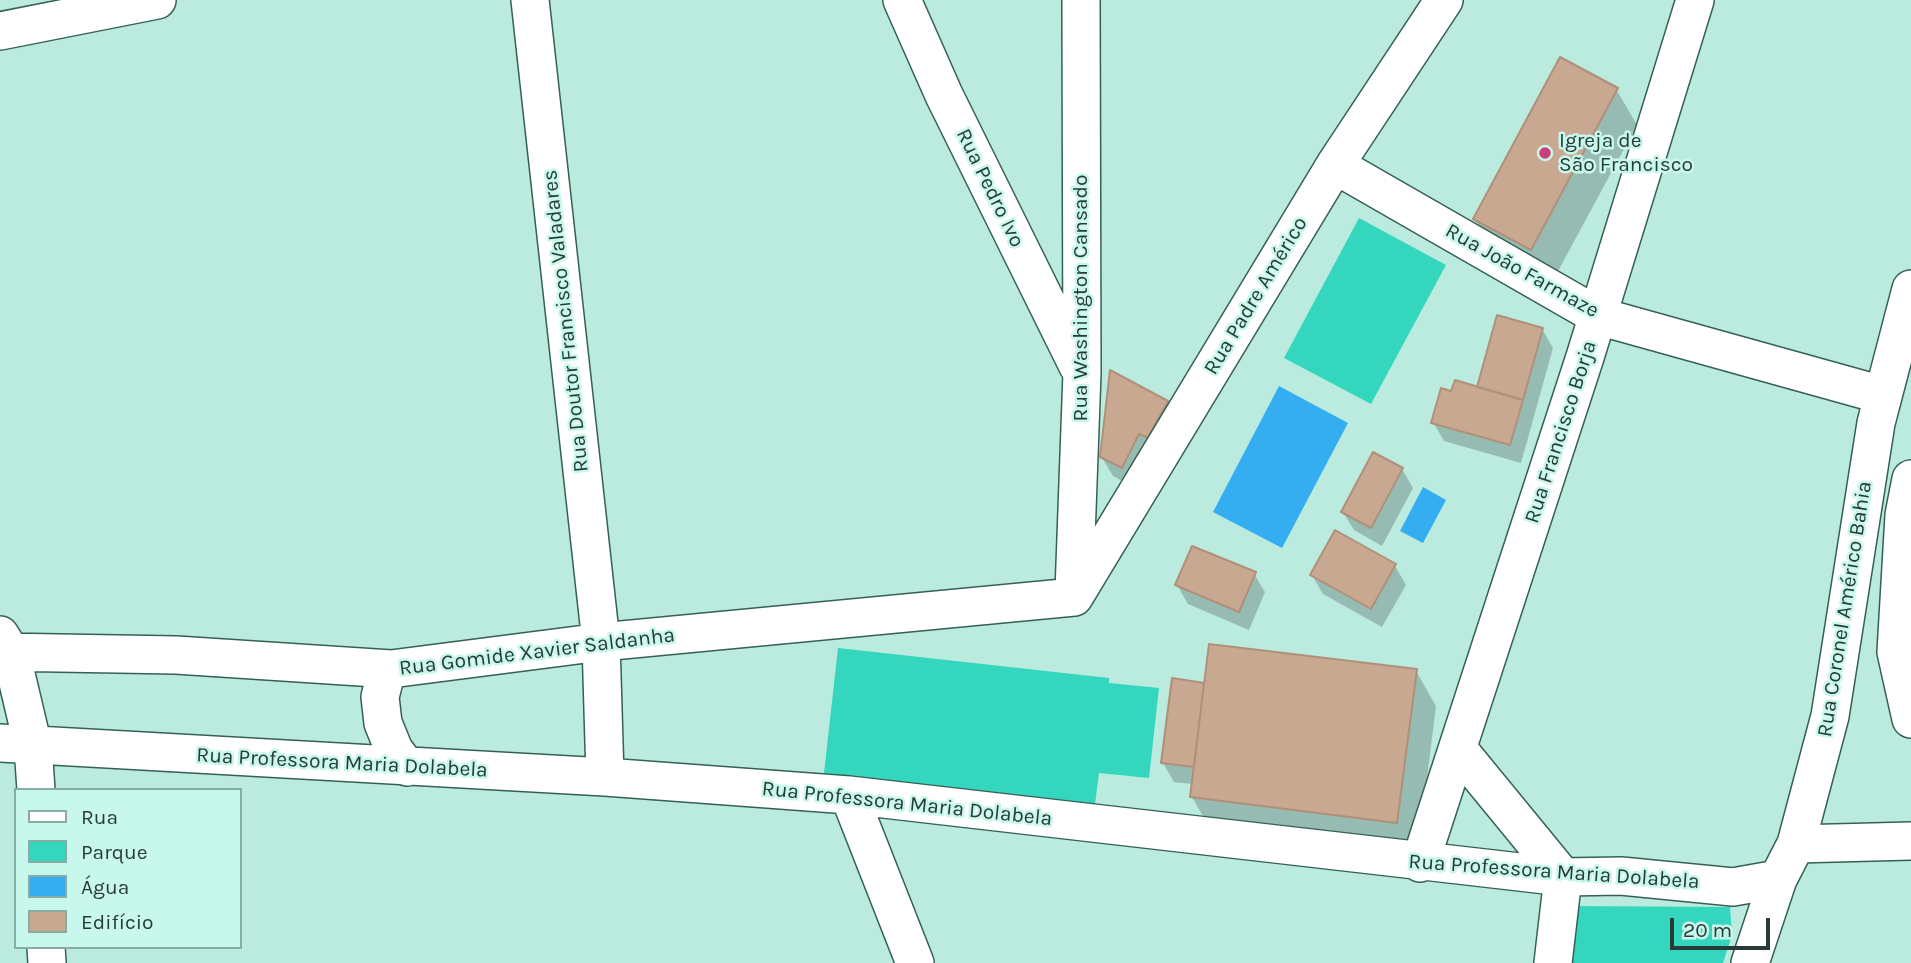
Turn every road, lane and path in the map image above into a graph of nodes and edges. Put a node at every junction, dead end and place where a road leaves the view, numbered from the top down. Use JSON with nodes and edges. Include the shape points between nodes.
{"nodes":[{"id":1,"x":157,"y":0,"type":"edge"},
{"id":2,"x":530,"y":0,"type":"edge"},
{"id":3,"x":902,"y":0,"type":"edge"},
{"id":4,"x":1081,"y":0,"type":"edge"},
{"id":5,"x":1444,"y":0,"type":"edge"},
{"id":6,"x":1695,"y":0,"type":"edge"},
{"id":7,"x":0,"y":31,"type":"edge"},
{"id":8,"x":1335,"y":165,"type":"junction"},
{"id":9,"x":1911,"y":289,"type":"edge"},
{"id":10,"x":1598,"y":316,"type":"junction"},
{"id":11,"x":1082,"y":373,"type":"junction"},
{"id":12,"x":1882,"y":395,"type":"junction"},
{"id":13,"x":1911,"y":479,"type":"edge"},
{"id":14,"x":1073,"y":597,"type":"junction"},
{"id":15,"x":601,"y":642,"type":"junction"},
{"id":16,"x":4,"y":647,"type":"edge"},
{"id":17,"x":387,"y":669,"type":"junction"},
{"id":18,"x":1911,"y":719,"type":"edge"},
{"id":19,"x":17,"y":745,"type":"edge"},
{"id":20,"x":1458,"y":749,"type":"junction"},
{"id":21,"x":407,"y":767,"type":"junction"},
{"id":22,"x":605,"y":777,"type":"junction"},
{"id":23,"x":35,"y":788,"type":"edge"},
{"id":24,"x":849,"y":795,"type":"junction"},
{"id":25,"x":1911,"y":841,"type":"edge"},
{"id":26,"x":1796,"y":844,"type":"junction"},
{"id":27,"x":1420,"y":863,"type":"junction"},
{"id":28,"x":1563,"y":877,"type":"junction"},
{"id":29,"x":1778,"y":879,"type":"junction"},
{"id":30,"x":915,"y":963,"type":"edge"},
{"id":31,"x":1553,"y":963,"type":"edge"},
{"id":32,"x":1750,"y":963,"type":"edge"}],
"edges":[{"from":1,"to":7,"type":"street"},
{"from":2,"to":15,"type":"street","name":"Rua Doutor Francisco Valadares"},
{"from":3,"to":11,"type":"street","name":"Rua Pedro Ivo"},
{"from":4,"to":11,"type":"street","name":"Rua Washington Cansado"},
{"from":5,"to":8,"type":"street","name":"Rua Padre Américo"},
{"from":6,"to":10,"type":"street","name":"Rua Francisco Borja"},
{"from":8,"to":10,"type":"street","name":"Rua João Farmaze"},
{"from":8,"to":14,"type":"street","name":"Rua Padre Américo"},
{"from":9,"to":12,"type":"street","name":"Rua Coronel Américo Bahia"},
{"from":10,"to":12,"type":"street","name":"Rua João Farmaze"},
{"from":10,"to":20,"type":"street","name":"Rua Francisco Borja"},
{"from":11,"to":14,"type":"street","name":"Rua Washington Cansado"},
{"from":12,"to":26,"type":"street","name":"Rua Coronel Américo Bahia","via":[[1830,716]]},
{"from":13,"to":18,"type":"street","via":[[1904,514],[1896,652]]},
{"from":14,"to":15,"type":"street","name":"Rua Gomide Xavier Saldanha"},
{"from":15,"to":17,"type":"street","name":"Rua Gomide Xavier Saldanha"},
{"from":15,"to":22,"type":"street","name":"Rua Doutor Francisco Valadares"},
{"from":16,"to":17,"type":"street","name":"Rua Gomide Xavier Saldanha"},
{"from":16,"to":19,"type":"street"},
{"from":17,"to":21,"type":"street","via":[[380,697],[383,723]]},
{"from":19,"to":21,"type":"street","name":"Rua Professora Maria Dolabela"},
{"from":19,"to":23,"type":"street"},
{"from":20,"to":27,"type":"street","name":"Rua Francisco Borja"},
{"from":20,"to":28,"type":"street"},
{"from":21,"to":22,"type":"street","name":"Rua Professora Maria Dolabela"},
{"from":22,"to":24,"type":"street","name":"Rua Professora Maria Dolabela"},
{"from":24,"to":27,"type":"street","name":"Rua Professora Maria Dolabela"},
{"from":24,"to":30,"type":"street"},
{"from":25,"to":26,"type":"street"},
{"from":26,"to":29,"type":"street","name":"Rua Coronel Américo Bahia"},
{"from":27,"to":28,"type":"street","name":"Rua Professora Maria Dolabela"},
{"from":28,"to":29,"type":"street","name":"Rua Professora Maria Dolabela","via":[[1621,876],[1733,887]]},
{"from":28,"to":31,"type":"street"},
{"from":29,"to":32,"type":"street","name":"Rua Coronel Américo Bahia"}]}
